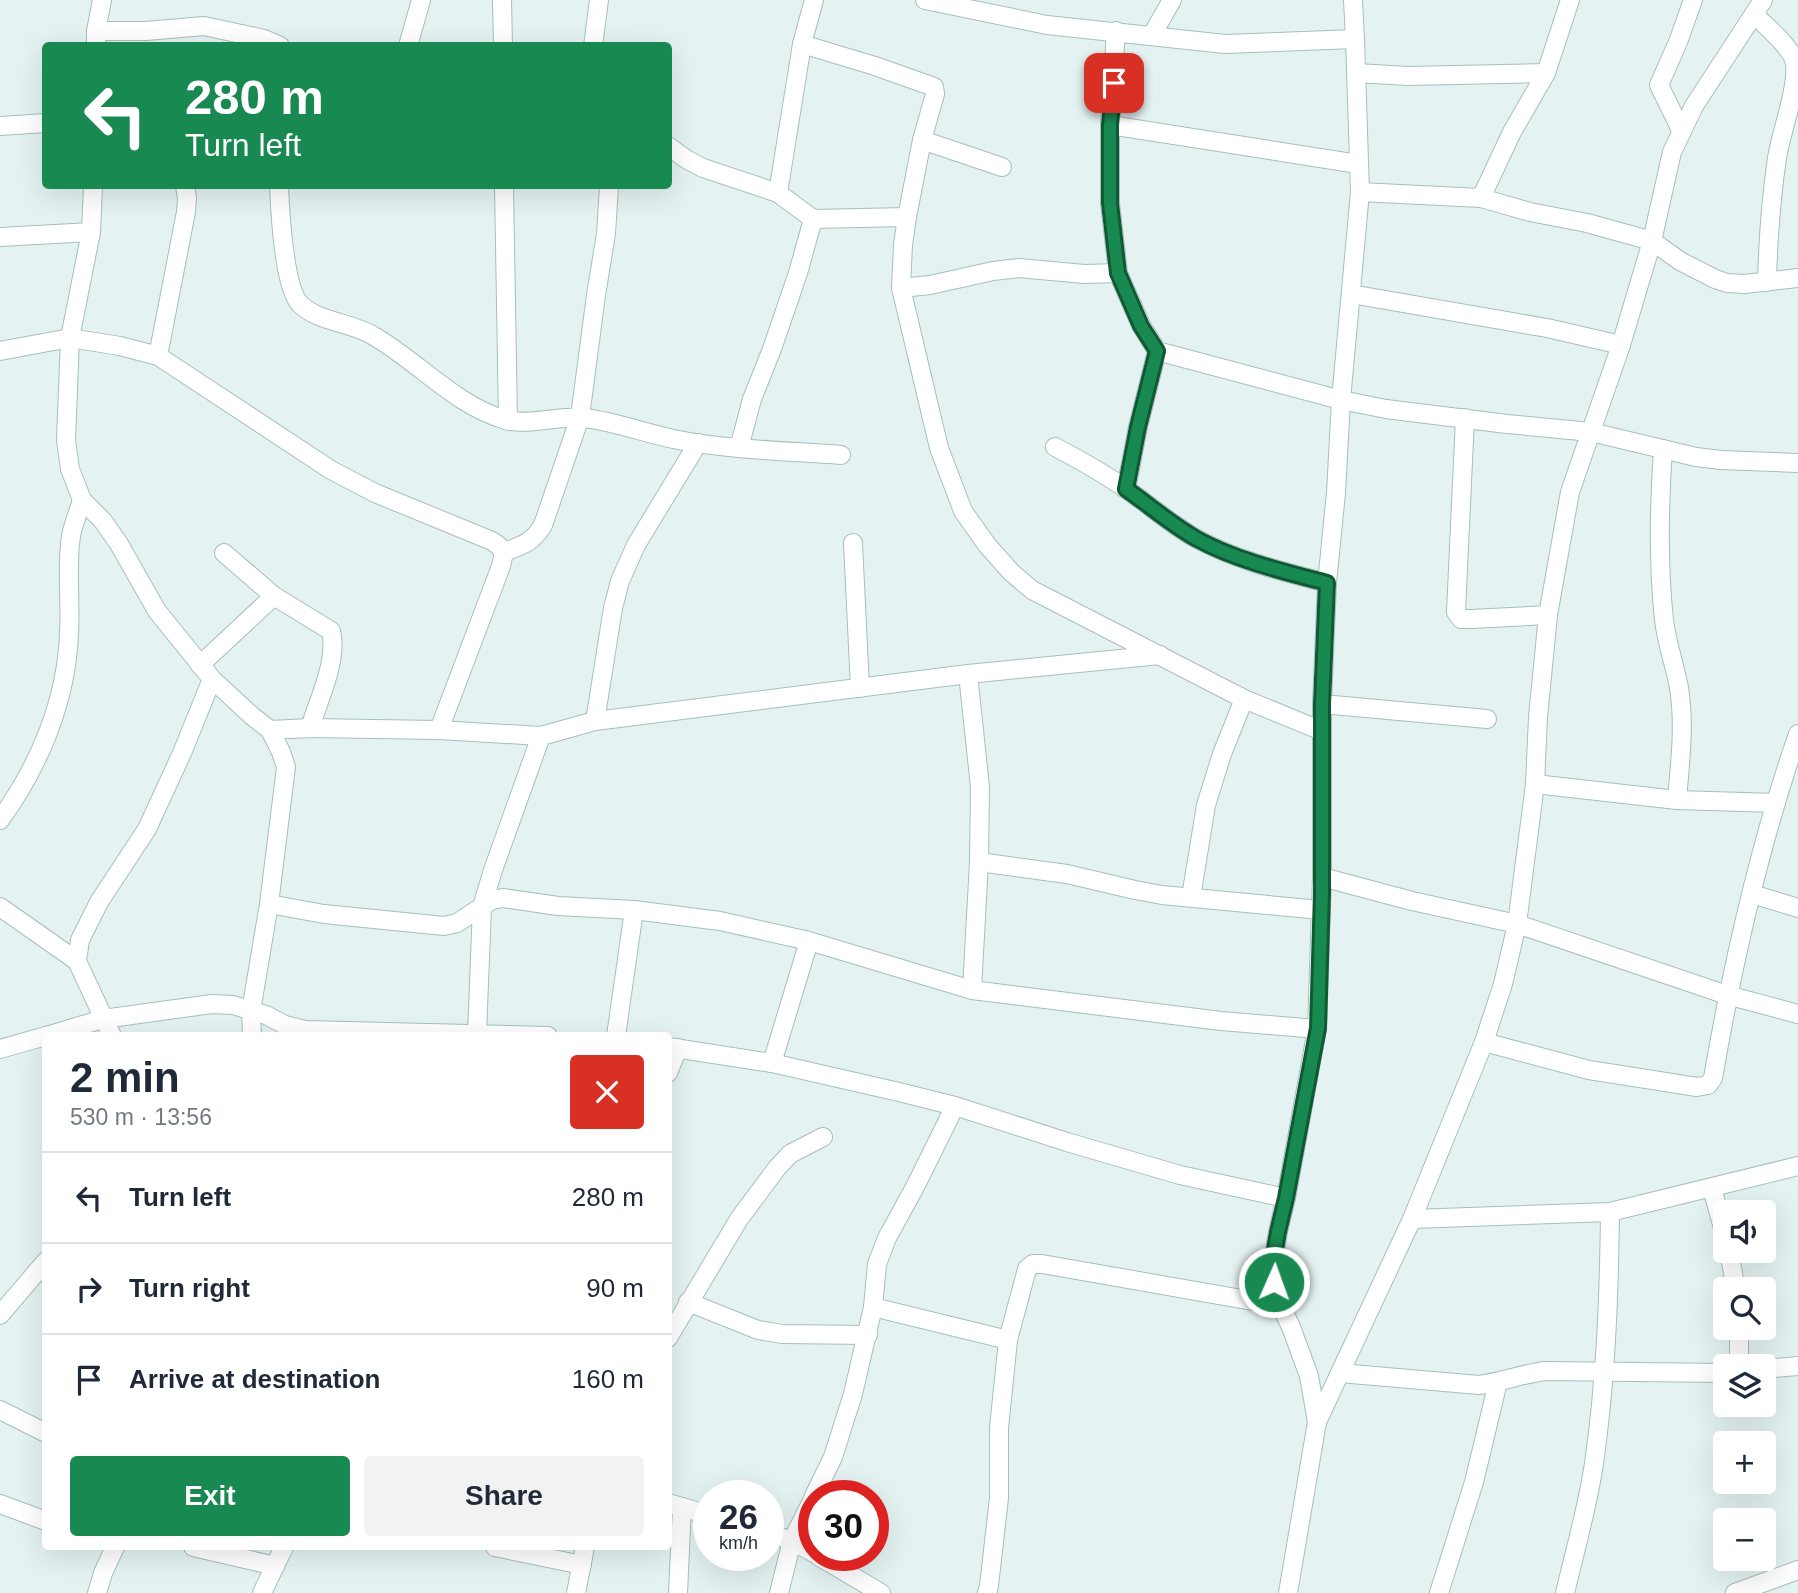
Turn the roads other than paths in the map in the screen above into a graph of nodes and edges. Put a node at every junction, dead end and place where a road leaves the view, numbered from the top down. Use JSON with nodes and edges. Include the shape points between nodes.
{"nodes":[{"id":1,"x":102,"y":0,"type":"edge"},
{"id":2,"x":421,"y":0,"type":"edge"},
{"id":3,"x":502,"y":0,"type":"edge"},
{"id":4,"x":599,"y":0,"type":"edge"},
{"id":5,"x":814,"y":0,"type":"edge"},
{"id":6,"x":925,"y":0,"type":"edge"},
{"id":7,"x":1172,"y":0,"type":"edge"},
{"id":8,"x":1353,"y":0,"type":"edge"},
{"id":9,"x":1570,"y":0,"type":"edge"},
{"id":10,"x":1693,"y":0,"type":"edge"},
{"id":11,"x":1758,"y":7,"type":"edge"},
{"id":12,"x":1116,"y":31,"type":"junction"},
{"id":13,"x":1152,"y":35,"type":"junction"},
{"id":14,"x":96,"y":38,"type":"edge"},
{"id":15,"x":1356,"y":39,"type":"junction"},
{"id":16,"x":271,"y":42,"type":"edge"},
{"id":17,"x":409,"y":42,"type":"edge"},
{"id":18,"x":503,"y":42,"type":"edge"},
{"id":19,"x":594,"y":42,"type":"edge"},
{"id":20,"x":802,"y":44,"type":"junction"},
{"id":21,"x":1546,"y":73,"type":"junction"},
{"id":22,"x":1356,"y":74,"type":"junction"},
{"id":23,"x":42,"y":123,"type":"edge"},
{"id":24,"x":1110,"y":125,"type":"junction"},
{"id":25,"x":0,"y":126,"type":"edge"},
{"id":26,"x":1681,"y":130,"type":"junction"},
{"id":27,"x":922,"y":140,"type":"junction"},
{"id":28,"x":672,"y":149,"type":"edge"},
{"id":29,"x":1358,"y":164,"type":"junction"},
{"id":30,"x":1002,"y":167,"type":"dead end"},
{"id":31,"x":93,"y":189,"type":"edge"},
{"id":32,"x":186,"y":189,"type":"edge"},
{"id":33,"x":279,"y":189,"type":"edge"},
{"id":34,"x":504,"y":189,"type":"edge"},
{"id":35,"x":609,"y":189,"type":"edge"},
{"id":36,"x":1360,"y":192,"type":"junction"},
{"id":37,"x":778,"y":193,"type":"junction"},
{"id":38,"x":1481,"y":198,"type":"junction"},
{"id":39,"x":906,"y":217,"type":"junction"},
{"id":40,"x":813,"y":219,"type":"junction"},
{"id":41,"x":91,"y":232,"type":"junction"},
{"id":42,"x":0,"y":237,"type":"edge"},
{"id":43,"x":1652,"y":241,"type":"junction"},
{"id":44,"x":1118,"y":273,"type":"junction"},
{"id":45,"x":1798,"y":278,"type":"edge"},
{"id":46,"x":1767,"y":282,"type":"junction"},
{"id":47,"x":901,"y":288,"type":"junction"},
{"id":48,"x":1351,"y":294,"type":"junction"},
{"id":49,"x":70,"y":338,"type":"junction"},
{"id":50,"x":1621,"y":345,"type":"junction"},
{"id":51,"x":0,"y":351,"type":"edge"},
{"id":52,"x":1157,"y":351,"type":"junction"},
{"id":53,"x":158,"y":356,"type":"junction"},
{"id":54,"x":1341,"y":400,"type":"junction"},
{"id":55,"x":580,"y":417,"type":"junction"},
{"id":56,"x":1465,"y":418,"type":"junction"},
{"id":57,"x":508,"y":421,"type":"junction"},
{"id":58,"x":1591,"y":432,"type":"junction"},
{"id":59,"x":698,"y":443,"type":"junction"},
{"id":60,"x":1055,"y":447,"type":"dead end"},
{"id":61,"x":739,"y":448,"type":"junction"},
{"id":62,"x":1663,"y":450,"type":"junction"},
{"id":63,"x":841,"y":455,"type":"dead end"},
{"id":64,"x":1798,"y":463,"type":"edge"},
{"id":65,"x":1126,"y":489,"type":"junction"},
{"id":66,"x":82,"y":500,"type":"junction"},
{"id":67,"x":853,"y":543,"type":"dead end"},
{"id":68,"x":504,"y":552,"type":"junction"},
{"id":69,"x":224,"y":553,"type":"dead end"},
{"id":70,"x":1327,"y":583,"type":"junction"},
{"id":71,"x":274,"y":596,"type":"junction"},
{"id":72,"x":1548,"y":615,"type":"junction"},
{"id":73,"x":1160,"y":656,"type":"junction"},
{"id":74,"x":206,"y":672,"type":"junction"},
{"id":75,"x":968,"y":674,"type":"junction"},
{"id":76,"x":860,"y":688,"type":"junction"},
{"id":77,"x":1244,"y":699,"type":"junction"},
{"id":78,"x":1322,"y":704,"type":"junction"},
{"id":79,"x":1487,"y":719,"type":"dead end"},
{"id":80,"x":595,"y":722,"type":"junction"},
{"id":81,"x":310,"y":728,"type":"junction"},
{"id":82,"x":270,"y":730,"type":"junction"},
{"id":83,"x":439,"y":730,"type":"junction"},
{"id":84,"x":1322,"y":731,"type":"junction"},
{"id":85,"x":1798,"y":734,"type":"edge"},
{"id":86,"x":541,"y":736,"type":"junction"},
{"id":87,"x":1791,"y":776,"type":"edge"},
{"id":88,"x":1535,"y":784,"type":"junction"},
{"id":89,"x":1677,"y":800,"type":"junction"},
{"id":90,"x":1776,"y":803,"type":"junction"},
{"id":91,"x":0,"y":820,"type":"edge"},
{"id":92,"x":979,"y":862,"type":"junction"},
{"id":93,"x":1322,"y":877,"type":"junction"},
{"id":94,"x":1752,"y":894,"type":"junction"},
{"id":95,"x":1191,"y":897,"type":"junction"},
{"id":96,"x":269,"y":904,"type":"junction"},
{"id":97,"x":0,"y":907,"type":"edge"},
{"id":98,"x":482,"y":907,"type":"junction"},
{"id":99,"x":1798,"y":908,"type":"edge"},
{"id":100,"x":634,"y":910,"type":"junction"},
{"id":101,"x":1321,"y":910,"type":"junction"},
{"id":102,"x":1517,"y":924,"type":"junction"},
{"id":103,"x":809,"y":941,"type":"junction"},
{"id":104,"x":77,"y":961,"type":"junction"},
{"id":105,"x":972,"y":990,"type":"junction"},
{"id":106,"x":1727,"y":995,"type":"junction"},
{"id":107,"x":251,"y":1010,"type":"junction"},
{"id":108,"x":1798,"y":1014,"type":"edge"},
{"id":109,"x":103,"y":1019,"type":"junction"},
{"id":110,"x":1318,"y":1028,"type":"junction"},
{"id":111,"x":59,"y":1032,"type":"edge"},
{"id":112,"x":110,"y":1032,"type":"edge"},
{"id":113,"x":252,"y":1032,"type":"edge"},
{"id":114,"x":391,"y":1032,"type":"edge"},
{"id":115,"x":477,"y":1032,"type":"edge"},
{"id":116,"x":617,"y":1032,"type":"edge"},
{"id":117,"x":42,"y":1037,"type":"edge"},
{"id":118,"x":1484,"y":1042,"type":"junction"},
{"id":119,"x":673,"y":1048,"type":"edge"},
{"id":120,"x":0,"y":1049,"type":"edge"},
{"id":121,"x":772,"y":1063,"type":"junction"},
{"id":122,"x":956,"y":1106,"type":"junction"},
{"id":123,"x":823,"y":1137,"type":"dead end"},
{"id":124,"x":1798,"y":1166,"type":"edge"},
{"id":125,"x":1712,"y":1188,"type":"junction"},
{"id":126,"x":1286,"y":1198,"type":"junction"},
{"id":127,"x":1715,"y":1200,"type":"edge"},
{"id":128,"x":1610,"y":1212,"type":"junction"},
{"id":129,"x":1412,"y":1219,"type":"junction"},
{"id":130,"x":42,"y":1266,"type":"edge"},
{"id":131,"x":688,"y":1302,"type":"junction"},
{"id":132,"x":1281,"y":1306,"type":"junction"},
{"id":133,"x":873,"y":1307,"type":"junction"},
{"id":134,"x":0,"y":1315,"type":"edge"},
{"id":135,"x":672,"y":1331,"type":"edge"},
{"id":136,"x":868,"y":1335,"type":"junction"},
{"id":137,"x":1008,"y":1340,"type":"junction"},
{"id":138,"x":1798,"y":1366,"type":"edge"},
{"id":139,"x":1776,"y":1368,"type":"edge"},
{"id":140,"x":1604,"y":1371,"type":"junction"},
{"id":141,"x":1340,"y":1373,"type":"junction"},
{"id":142,"x":1713,"y":1373,"type":"edge"},
{"id":143,"x":1499,"y":1382,"type":"junction"},
{"id":144,"x":0,"y":1410,"type":"edge"},
{"id":145,"x":1317,"y":1422,"type":"junction"},
{"id":146,"x":42,"y":1431,"type":"edge"},
{"id":147,"x":821,"y":1480,"type":"edge"},
{"id":148,"x":0,"y":1504,"type":"edge"},
{"id":149,"x":675,"y":1505,"type":"edge"},
{"id":150,"x":693,"y":1510,"type":"edge"},
{"id":151,"x":42,"y":1520,"type":"edge"},
{"id":152,"x":798,"y":1529,"type":"edge"},
{"id":153,"x":784,"y":1538,"type":"edge"},
{"id":154,"x":792,"y":1541,"type":"junction"},
{"id":155,"x":798,"y":1544,"type":"edge"},
{"id":156,"x":108,"y":1550,"type":"edge"},
{"id":157,"x":206,"y":1550,"type":"edge"},
{"id":158,"x":283,"y":1550,"type":"edge"},
{"id":159,"x":510,"y":1550,"type":"edge"},
{"id":160,"x":584,"y":1550,"type":"edge"},
{"id":161,"x":582,"y":1565,"type":"junction"},
{"id":162,"x":275,"y":1566,"type":"junction"},
{"id":163,"x":1798,"y":1570,"type":"edge"},
{"id":164,"x":843,"y":1571,"type":"edge"},
{"id":165,"x":97,"y":1593,"type":"edge"},
{"id":166,"x":262,"y":1593,"type":"edge"},
{"id":167,"x":576,"y":1593,"type":"edge"},
{"id":168,"x":678,"y":1593,"type":"edge"},
{"id":169,"x":779,"y":1593,"type":"edge"},
{"id":170,"x":881,"y":1593,"type":"edge"},
{"id":171,"x":987,"y":1593,"type":"edge"},
{"id":172,"x":1288,"y":1593,"type":"edge"},
{"id":173,"x":1439,"y":1593,"type":"edge"},
{"id":174,"x":1565,"y":1593,"type":"edge"},
{"id":175,"x":1735,"y":1593,"type":"edge"}],
"edges":[{"from":1,"to":14,"type":"street"},
{"from":2,"to":17,"type":"street"},
{"from":3,"to":18,"type":"street"},
{"from":4,"to":19,"type":"street"},
{"from":5,"to":20,"type":"street"},
{"from":6,"to":12,"type":"street","via":[[1047,25]]},
{"from":7,"to":13,"type":"street"},
{"from":8,"to":15,"type":"street"},
{"from":9,"to":21,"type":"street"},
{"from":10,"to":26,"type":"street","via":[[1659,85]]},
{"from":11,"to":26,"type":"street"},
{"from":11,"to":46,"type":"street","via":[[1795,62],[1777,157]]},
{"from":12,"to":13,"type":"street"},
{"from":12,"to":24,"type":"street"},
{"from":13,"to":15,"type":"street","via":[[1225,44]]},
{"from":14,"to":16,"type":"street","via":[[204,26]]},
{"from":15,"to":22,"type":"street"},
{"from":20,"to":27,"type":"street","via":[[934,87]]},
{"from":20,"to":37,"type":"street"},
{"from":21,"to":22,"type":"street"},
{"from":21,"to":38,"type":"street","via":[[1511,132]]},
{"from":22,"to":29,"type":"street"},
{"from":23,"to":25,"type":"street"},
{"from":24,"to":29,"type":"street"},
{"from":24,"to":44,"type":"street","via":[[1110,203]]},
{"from":26,"to":43,"type":"street"},
{"from":27,"to":30,"type":"street"},
{"from":27,"to":39,"type":"street"},
{"from":28,"to":37,"type":"street","via":[[703,167]]},
{"from":29,"to":36,"type":"street"},
{"from":31,"to":41,"type":"street"},
{"from":32,"to":53,"type":"street","via":[[186,212]]},
{"from":33,"to":57,"type":"street","via":[[290,285],[298,303],[313,314],[371,334],[472,406]]},
{"from":34,"to":57,"type":"street"},
{"from":35,"to":55,"type":"street"},
{"from":36,"to":38,"type":"street"},
{"from":36,"to":48,"type":"street"},
{"from":37,"to":40,"type":"street"},
{"from":38,"to":43,"type":"street"},
{"from":39,"to":40,"type":"street"},
{"from":39,"to":47,"type":"street"},
{"from":40,"to":61,"type":"street"},
{"from":41,"to":42,"type":"street"},
{"from":41,"to":49,"type":"street"},
{"from":43,"to":46,"type":"street","via":[[1715,279]]},
{"from":43,"to":50,"type":"street"},
{"from":44,"to":47,"type":"street","via":[[1018,268]]},
{"from":44,"to":52,"type":"street"},
{"from":45,"to":46,"type":"street"},
{"from":47,"to":73,"type":"street","via":[[939,448],[963,511],[987,545],[1032,590]]},
{"from":48,"to":50,"type":"street"},
{"from":48,"to":54,"type":"street"},
{"from":49,"to":51,"type":"street"},
{"from":49,"to":53,"type":"street"},
{"from":49,"to":66,"type":"street","via":[[66,440],[70,469]]},
{"from":50,"to":58,"type":"street"},
{"from":52,"to":54,"type":"street"},
{"from":52,"to":65,"type":"street"},
{"from":53,"to":68,"type":"street","via":[[331,470],[492,541]]},
{"from":54,"to":56,"type":"street"},
{"from":54,"to":70,"type":"street"},
{"from":55,"to":57,"type":"street"},
{"from":55,"to":59,"type":"street"},
{"from":55,"to":68,"type":"street","via":[[543,526],[526,544]]},
{"from":56,"to":58,"type":"street"},
{"from":56,"to":72,"type":"street","via":[[1456,612],[1471,619]]},
{"from":58,"to":62,"type":"street"},
{"from":58,"to":72,"type":"street","via":[[1570,492]]},
{"from":59,"to":61,"type":"street"},
{"from":59,"to":80,"type":"street","via":[[620,580]]},
{"from":60,"to":65,"type":"street"},
{"from":61,"to":63,"type":"street"},
{"from":62,"to":64,"type":"street","via":[[1721,460]]},
{"from":62,"to":89,"type":"street","via":[[1659,509],[1664,618],[1683,724]]},
{"from":65,"to":70,"type":"street","via":[[1196,539],[1276,570]]},
{"from":66,"to":74,"type":"street","via":[[103,521],[158,611]]},
{"from":66,"to":91,"type":"street","via":[[71,535],[63,683],[52,725]]},
{"from":67,"to":76,"type":"street"},
{"from":68,"to":83,"type":"street"},
{"from":69,"to":71,"type":"street"},
{"from":70,"to":78,"type":"street"},
{"from":71,"to":74,"type":"street"},
{"from":71,"to":81,"type":"street","via":[[331,631],[331,663]]},
{"from":72,"to":88,"type":"street"},
{"from":73,"to":75,"type":"street"},
{"from":73,"to":77,"type":"street"},
{"from":74,"to":82,"type":"street"},
{"from":74,"to":104,"type":"street","via":[[168,786],[99,902],[80,940]]},
{"from":75,"to":76,"type":"street"},
{"from":75,"to":92,"type":"street","via":[[980,787]]},
{"from":76,"to":80,"type":"street"},
{"from":77,"to":84,"type":"street"},
{"from":77,"to":95,"type":"street","via":[[1206,805]]},
{"from":78,"to":79,"type":"street"},
{"from":78,"to":84,"type":"street"},
{"from":80,"to":86,"type":"street"},
{"from":81,"to":82,"type":"street"},
{"from":81,"to":83,"type":"street"},
{"from":82,"to":96,"type":"street","via":[[286,767]]},
{"from":83,"to":86,"type":"street"},
{"from":84,"to":93,"type":"street"},
{"from":85,"to":87,"type":"street"},
{"from":86,"to":98,"type":"street"},
{"from":87,"to":90,"type":"street"},
{"from":88,"to":89,"type":"street"},
{"from":88,"to":102,"type":"street"},
{"from":89,"to":90,"type":"street"},
{"from":90,"to":94,"type":"street"},
{"from":92,"to":95,"type":"street"},
{"from":92,"to":105,"type":"street"},
{"from":93,"to":101,"type":"street"},
{"from":93,"to":102,"type":"street"},
{"from":94,"to":99,"type":"street"},
{"from":94,"to":106,"type":"street"},
{"from":95,"to":101,"type":"street"},
{"from":96,"to":98,"type":"street","via":[[444,926]]},
{"from":96,"to":107,"type":"street"},
{"from":97,"to":104,"type":"street"},
{"from":98,"to":100,"type":"street","via":[[503,898]]},
{"from":98,"to":115,"type":"street"},
{"from":100,"to":103,"type":"street","via":[[720,921]]},
{"from":100,"to":116,"type":"street"},
{"from":101,"to":110,"type":"street"},
{"from":102,"to":106,"type":"street"},
{"from":102,"to":118,"type":"street"},
{"from":103,"to":105,"type":"street"},
{"from":103,"to":121,"type":"street"},
{"from":104,"to":109,"type":"street"},
{"from":105,"to":110,"type":"street","via":[[1221,1021]]},
{"from":106,"to":108,"type":"street"},
{"from":106,"to":118,"type":"street","via":[[1713,1079],[1708,1085],[1589,1070]]},
{"from":107,"to":109,"type":"street","via":[[212,1004]]},
{"from":107,"to":113,"type":"street"},
{"from":107,"to":114,"type":"street","via":[[305,1030]]},
{"from":109,"to":111,"type":"street"},
{"from":109,"to":112,"type":"street"},
{"from":110,"to":126,"type":"street"},
{"from":117,"to":120,"type":"street"},
{"from":118,"to":129,"type":"street"},
{"from":119,"to":121,"type":"street"},
{"from":121,"to":122,"type":"street"},
{"from":122,"to":126,"type":"street","via":[[1180,1175]]},
{"from":122,"to":133,"type":"street","via":[[887,1238],[877,1264]]},
{"from":123,"to":131,"type":"street","via":[[790,1154],[777,1168]]},
{"from":124,"to":125,"type":"street"},
{"from":125,"to":127,"type":"street"},
{"from":125,"to":128,"type":"street"},
{"from":126,"to":132,"type":"street","via":[[1273,1261]]},
{"from":128,"to":129,"type":"street"},
{"from":128,"to":140,"type":"street"},
{"from":129,"to":141,"type":"street"},
{"from":130,"to":134,"type":"street"},
{"from":131,"to":135,"type":"street"},
{"from":131,"to":136,"type":"street","via":[[767,1332]]},
{"from":132,"to":137,"type":"street","via":[[1033,1264],[1027,1269]]},
{"from":132,"to":145,"type":"street","via":[[1308,1376]]},
{"from":133,"to":136,"type":"street"},
{"from":133,"to":137,"type":"street"},
{"from":136,"to":147,"type":"street","via":[[837,1444]]},
{"from":137,"to":171,"type":"street","via":[[999,1428],[999,1498]]},
{"from":138,"to":139,"type":"street"},
{"from":140,"to":142,"type":"street"},
{"from":140,"to":143,"type":"street","via":[[1545,1371]]},
{"from":140,"to":174,"type":"street","via":[[1594,1465]]},
{"from":141,"to":143,"type":"street","via":[[1479,1385]]},
{"from":141,"to":145,"type":"street"},
{"from":143,"to":173,"type":"street"},
{"from":144,"to":146,"type":"street"},
{"from":145,"to":172,"type":"street"},
{"from":148,"to":151,"type":"street"},
{"from":149,"to":150,"type":"street"},
{"from":149,"to":168,"type":"street"},
{"from":152,"to":154,"type":"street"},
{"from":153,"to":154,"type":"street"},
{"from":154,"to":155,"type":"street"},
{"from":154,"to":169,"type":"street"},
{"from":156,"to":165,"type":"street"},
{"from":157,"to":162,"type":"street"},
{"from":158,"to":162,"type":"street"},
{"from":159,"to":161,"type":"street"},
{"from":160,"to":161,"type":"street"},
{"from":161,"to":167,"type":"street"},
{"from":162,"to":166,"type":"street"},
{"from":163,"to":175,"type":"street"},
{"from":164,"to":170,"type":"street"}]}
